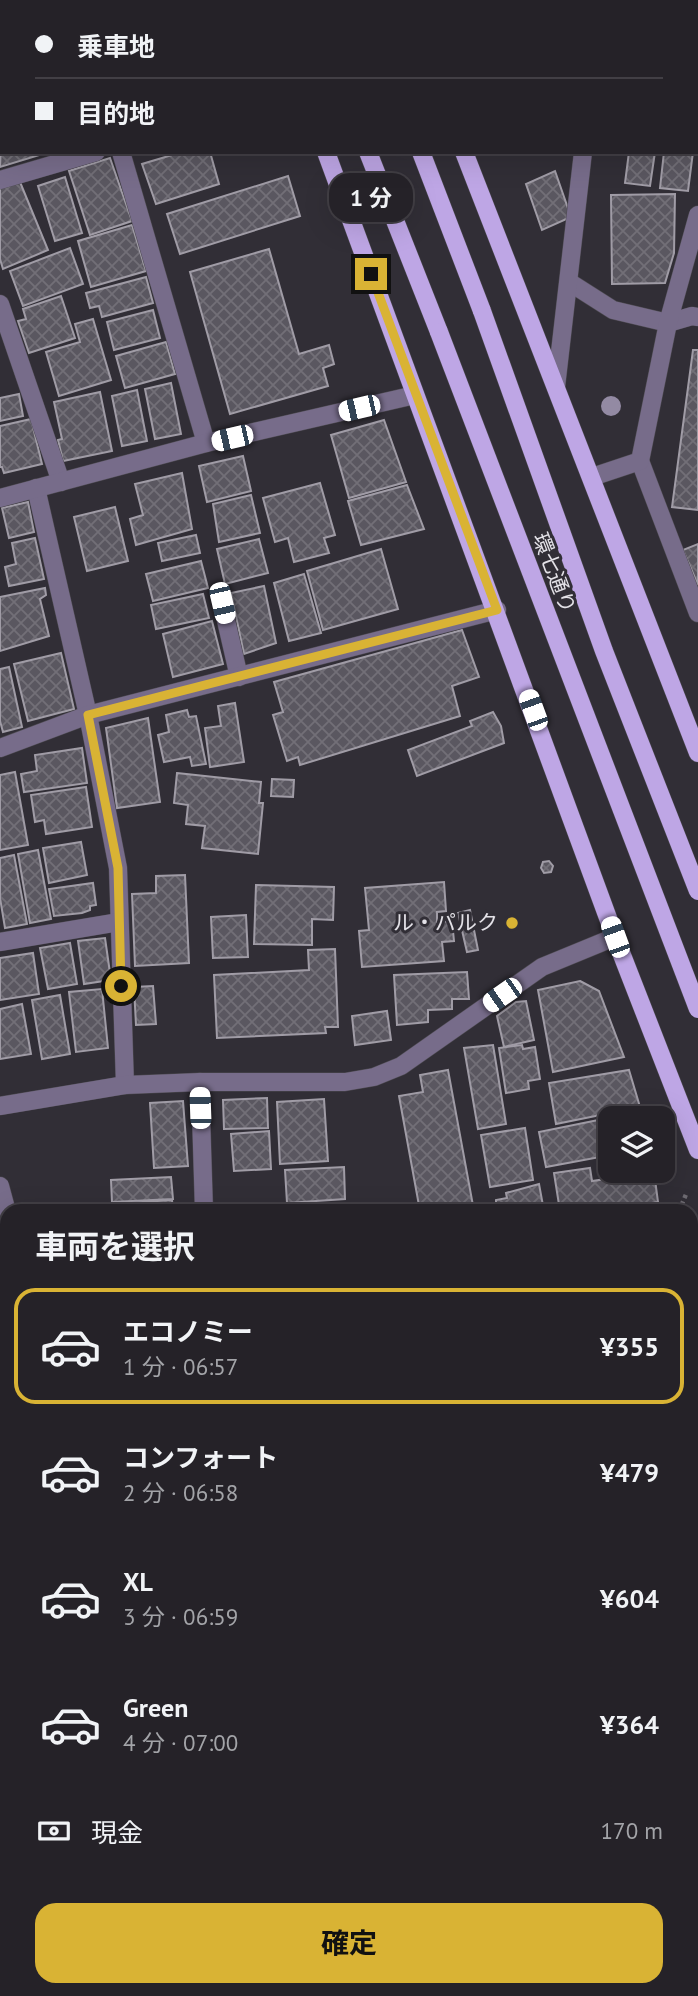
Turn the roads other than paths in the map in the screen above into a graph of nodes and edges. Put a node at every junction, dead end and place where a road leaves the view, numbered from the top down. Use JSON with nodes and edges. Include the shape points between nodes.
{"nodes":[{"id":1,"x":89,"y":154,"type":"edge"},
{"id":2,"x":122,"y":154,"type":"edge"},
{"id":3,"x":327,"y":154,"type":"edge"},
{"id":4,"x":369,"y":154,"type":"edge"},
{"id":5,"x":422,"y":154,"type":"edge"},
{"id":6,"x":465,"y":154,"type":"edge"},
{"id":7,"x":583,"y":154,"type":"edge"},
{"id":8,"x":0,"y":180,"type":"edge"},
{"id":9,"x":697,"y":220,"type":"edge"},
{"id":10,"x":569,"y":282,"type":"junction"},
{"id":11,"x":0,"y":304,"type":"edge"},
{"id":12,"x":698,"y":317,"type":"edge"},
{"id":13,"x":668,"y":323,"type":"junction"},
{"id":14,"x":556,"y":387,"type":"junction"},
{"id":15,"x":415,"y":395,"type":"junction"},
{"id":16,"x":206,"y":443,"type":"junction"},
{"id":17,"x":640,"y":461,"type":"junction"},
{"id":18,"x":592,"y":477,"type":"junction"},
{"id":19,"x":61,"y":482,"type":"junction"},
{"id":20,"x":36,"y":488,"type":"junction"},
{"id":21,"x":0,"y":498,"type":"edge"},
{"id":22,"x":222,"y":603,"type":"dead end"},
{"id":23,"x":497,"y":610,"type":"junction"},
{"id":24,"x":698,"y":613,"type":"edge"},
{"id":25,"x":239,"y":677,"type":"junction"},
{"id":26,"x":88,"y":715,"type":"junction"},
{"id":27,"x":0,"y":748,"type":"edge"},
{"id":28,"x":698,"y":753,"type":"edge"},
{"id":29,"x":698,"y":891,"type":"edge"},
{"id":30,"x":119,"y":922,"type":"junction"},
{"id":31,"x":615,"y":937,"type":"junction"},
{"id":32,"x":0,"y":942,"type":"edge"},
{"id":33,"x":698,"y":1010,"type":"edge"},
{"id":34,"x":200,"y":1082,"type":"junction"},
{"id":35,"x":125,"y":1085,"type":"junction"},
{"id":36,"x":0,"y":1106,"type":"edge"},
{"id":37,"x":698,"y":1150,"type":"edge"},
{"id":38,"x":0,"y":1186,"type":"edge"},
{"id":39,"x":5,"y":1204,"type":"edge"},
{"id":40,"x":204,"y":1204,"type":"edge"}],
"edges":[{"from":1,"to":8,"type":"street"},
{"from":2,"to":16,"type":"street"},
{"from":3,"to":15,"type":"main road"},
{"from":4,"to":33,"type":"main road","name":"環七通り","bridge":true},
{"from":5,"to":29,"type":"main road","name":"環七通り","bridge":true,"via":[[604,651]]},
{"from":6,"to":14,"type":"main road"},
{"from":7,"to":10,"type":"street"},
{"from":9,"to":13,"type":"street"},
{"from":10,"to":13,"type":"street","via":[[613,310]]},
{"from":10,"to":14,"type":"street"},
{"from":11,"to":19,"type":"street"},
{"from":12,"to":13,"type":"street"},
{"from":13,"to":17,"type":"street"},
{"from":14,"to":18,"type":"main road"},
{"from":15,"to":16,"type":"street"},
{"from":15,"to":23,"type":"main road"},
{"from":16,"to":19,"type":"street"},
{"from":17,"to":18,"type":"street"},
{"from":17,"to":24,"type":"street"},
{"from":18,"to":28,"type":"main road"},
{"from":19,"to":20,"type":"street"},
{"from":20,"to":21,"type":"street"},
{"from":20,"to":26,"type":"street"},
{"from":22,"to":25,"type":"street"},
{"from":23,"to":25,"type":"street"},
{"from":23,"to":31,"type":"main road"},
{"from":25,"to":26,"type":"street"},
{"from":26,"to":27,"type":"street"},
{"from":26,"to":30,"type":"street","via":[[118,868]]},
{"from":30,"to":32,"type":"street"},
{"from":30,"to":35,"type":"street"},
{"from":31,"to":34,"type":"street","via":[[542,967],[401,1066],[374,1077],[345,1082]]},
{"from":31,"to":37,"type":"main road"},
{"from":34,"to":35,"type":"street"},
{"from":34,"to":40,"type":"street"},
{"from":35,"to":36,"type":"street"},
{"from":38,"to":39,"type":"street"}]}
